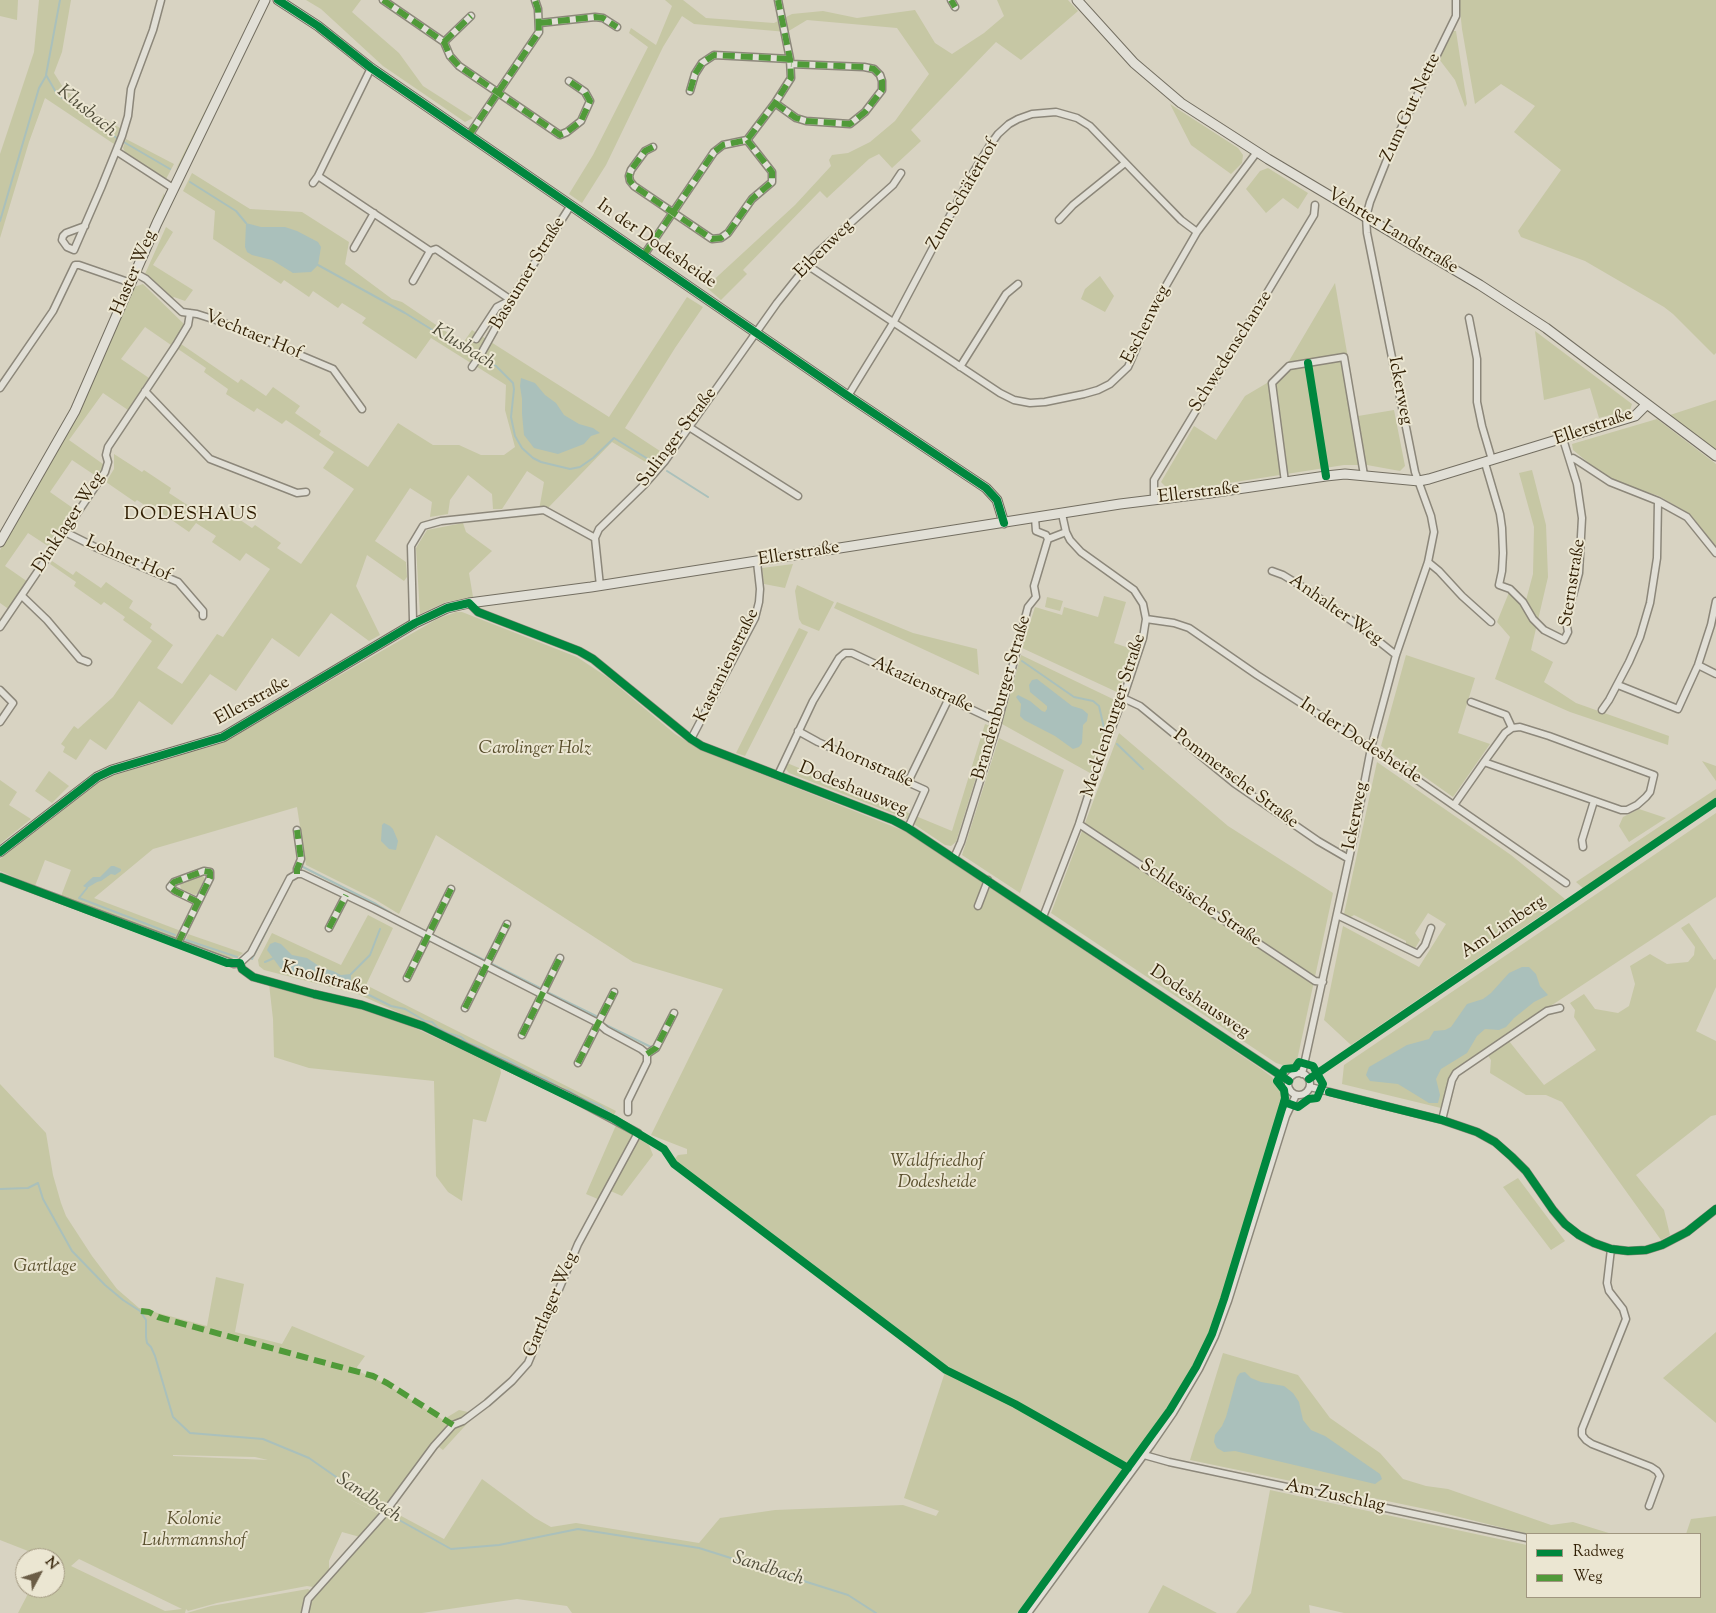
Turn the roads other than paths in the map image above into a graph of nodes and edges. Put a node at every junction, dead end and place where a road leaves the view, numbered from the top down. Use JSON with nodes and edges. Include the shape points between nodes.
{"nodes":[{"id":1,"x":162,"y":0,"type":"edge"},
{"id":2,"x":265,"y":0,"type":"edge"},
{"id":3,"x":278,"y":0,"type":"edge"},
{"id":4,"x":383,"y":0,"type":"edge"},
{"id":5,"x":535,"y":0,"type":"edge"},
{"id":6,"x":778,"y":0,"type":"edge"},
{"id":7,"x":951,"y":0,"type":"edge"},
{"id":8,"x":1077,"y":0,"type":"edge"},
{"id":9,"x":1456,"y":0,"type":"edge"},
{"id":10,"x":955,"y":7,"type":"dead end"},
{"id":11,"x":471,"y":16,"type":"dead end"},
{"id":12,"x":540,"y":23,"type":"junction"},
{"id":13,"x":617,"y":27,"type":"dead end"},
{"id":14,"x":444,"y":42,"type":"junction"},
{"id":15,"x":790,"y":62,"type":"junction"},
{"id":16,"x":371,"y":68,"type":"junction"},
{"id":17,"x":569,"y":81,"type":"dead end"},
{"id":18,"x":690,"y":91,"type":"dead end"},
{"id":19,"x":497,"y":94,"type":"junction"},
{"id":20,"x":775,"y":103,"type":"junction"},
{"id":21,"x":469,"y":135,"type":"junction"},
{"id":22,"x":746,"y":140,"type":"junction"},
{"id":23,"x":653,"y":147,"type":"dead end"},
{"id":24,"x":116,"y":151,"type":"junction"},
{"id":25,"x":1257,"y":152,"type":"junction"},
{"id":26,"x":1125,"y":163,"type":"junction"},
{"id":27,"x":901,"y":173,"type":"dead end"},
{"id":28,"x":318,"y":176,"type":"junction"},
{"id":29,"x":313,"y":183,"type":"dead end"},
{"id":30,"x":173,"y":188,"type":"junction"},
{"id":31,"x":571,"y":205,"type":"junction"},
{"id":32,"x":1315,"y":205,"type":"dead end"},
{"id":33,"x":374,"y":214,"type":"junction"},
{"id":34,"x":674,"y":214,"type":"junction"},
{"id":35,"x":1366,"y":217,"type":"junction"},
{"id":36,"x":1059,"y":220,"type":"dead end"},
{"id":37,"x":85,"y":226,"type":"dead end"},
{"id":38,"x":1197,"y":232,"type":"junction"},
{"id":39,"x":354,"y":248,"type":"dead end"},
{"id":40,"x":430,"y":251,"type":"junction"},
{"id":41,"x":644,"y":255,"type":"junction"},
{"id":42,"x":807,"y":265,"type":"junction"},
{"id":43,"x":135,"y":273,"type":"junction"},
{"id":44,"x":413,"y":281,"type":"dead end"},
{"id":45,"x":131,"y":283,"type":"junction"},
{"id":46,"x":1018,"y":284,"type":"dead end"},
{"id":47,"x":511,"y":300,"type":"junction"},
{"id":48,"x":190,"y":313,"type":"junction"},
{"id":49,"x":1468,"y":318,"type":"dead end"},
{"id":50,"x":893,"y":323,"type":"junction"},
{"id":51,"x":756,"y":333,"type":"junction"},
{"id":52,"x":476,"y":340,"type":"dead end"},
{"id":53,"x":472,"y":367,"type":"dead end"},
{"id":54,"x":960,"y":367,"type":"junction"},
{"id":55,"x":0,"y":388,"type":"edge"},
{"id":56,"x":145,"y":391,"type":"junction"},
{"id":57,"x":848,"y":396,"type":"junction"},
{"id":58,"x":1647,"y":404,"type":"junction"},
{"id":59,"x":362,"y":409,"type":"dead end"},
{"id":60,"x":689,"y":427,"type":"junction"},
{"id":61,"x":1563,"y":439,"type":"junction"},
{"id":62,"x":1716,"y":456,"type":"edge"},
{"id":63,"x":1570,"y":458,"type":"junction"},
{"id":64,"x":1488,"y":461,"type":"junction"},
{"id":65,"x":1364,"y":475,"type":"junction"},
{"id":66,"x":1419,"y":480,"type":"junction"},
{"id":67,"x":1285,"y":482,"type":"junction"},
{"id":68,"x":306,"y":492,"type":"dead end"},
{"id":69,"x":798,"y":496,"type":"dead end"},
{"id":70,"x":1154,"y":500,"type":"junction"},
{"id":71,"x":1658,"y":501,"type":"junction"},
{"id":72,"x":1062,"y":514,"type":"junction"},
{"id":73,"x":1035,"y":518,"type":"junction"},
{"id":74,"x":1004,"y":523,"type":"junction"},
{"id":75,"x":65,"y":532,"type":"junction"},
{"id":76,"x":1066,"y":532,"type":"junction"},
{"id":77,"x":594,"y":538,"type":"junction"},
{"id":78,"x":1048,"y":539,"type":"junction"},
{"id":79,"x":0,"y":542,"type":"edge"},
{"id":80,"x":1716,"y":553,"type":"edge"},
{"id":81,"x":756,"y":562,"type":"junction"},
{"id":82,"x":1428,"y":562,"type":"junction"},
{"id":83,"x":1272,"y":571,"type":"dead end"},
{"id":84,"x":600,"y":586,"type":"junction"},
{"id":85,"x":22,"y":596,"type":"junction"},
{"id":86,"x":1716,"y":601,"type":"edge"},
{"id":87,"x":469,"y":603,"type":"junction"},
{"id":88,"x":203,"y":616,"type":"dead end"},
{"id":89,"x":1146,"y":619,"type":"junction"},
{"id":90,"x":1491,"y":622,"type":"dead end"},
{"id":91,"x":415,"y":624,"type":"junction"},
{"id":92,"x":0,"y":627,"type":"edge"},
{"id":93,"x":1396,"y":655,"type":"junction"},
{"id":94,"x":88,"y":662,"type":"dead end"},
{"id":95,"x":1698,"y":665,"type":"junction"},
{"id":96,"x":1716,"y":674,"type":"edge"},
{"id":97,"x":1618,"y":685,"type":"junction"},
{"id":98,"x":0,"y":690,"type":"edge"},
{"id":99,"x":949,"y":698,"type":"junction"},
{"id":100,"x":1123,"y":698,"type":"junction"},
{"id":101,"x":1471,"y":702,"type":"dead end"},
{"id":102,"x":1602,"y":710,"type":"dead end"},
{"id":103,"x":0,"y":722,"type":"edge"},
{"id":104,"x":998,"y":722,"type":"junction"},
{"id":105,"x":1512,"y":728,"type":"junction"},
{"id":106,"x":798,"y":731,"type":"junction"},
{"id":107,"x":691,"y":739,"type":"junction"},
{"id":108,"x":1371,"y":748,"type":"junction"},
{"id":109,"x":1484,"y":762,"type":"junction"},
{"id":110,"x":778,"y":775,"type":"junction"},
{"id":111,"x":908,"y":782,"type":"junction"},
{"id":112,"x":1594,"y":800,"type":"junction"},
{"id":113,"x":1454,"y":805,"type":"junction"},
{"id":114,"x":1078,"y":824,"type":"junction"},
{"id":115,"x":908,"y":828,"type":"junction"},
{"id":116,"x":297,"y":830,"type":"dead end"},
{"id":117,"x":1583,"y":847,"type":"dead end"},
{"id":118,"x":0,"y":852,"type":"edge"},
{"id":119,"x":954,"y":858,"type":"junction"},
{"id":120,"x":1349,"y":859,"type":"junction"},
{"id":121,"x":297,"y":874,"type":"junction"},
{"id":122,"x":0,"y":877,"type":"edge"},
{"id":123,"x":988,"y":880,"type":"junction"},
{"id":124,"x":1566,"y":883,"type":"dead end"},
{"id":125,"x":451,"y":889,"type":"dead end"},
{"id":126,"x":346,"y":895,"type":"junction"},
{"id":127,"x":198,"y":902,"type":"junction"},
{"id":128,"x":978,"y":906,"type":"dead end"},
{"id":129,"x":1337,"y":915,"type":"junction"},
{"id":130,"x":1043,"y":917,"type":"junction"},
{"id":131,"x":507,"y":924,"type":"dead end"},
{"id":132,"x":329,"y":928,"type":"dead end"},
{"id":133,"x":1431,"y":928,"type":"dead end"},
{"id":134,"x":427,"y":937,"type":"junction"},
{"id":135,"x":178,"y":943,"type":"junction"},
{"id":136,"x":560,"y":958,"type":"dead end"},
{"id":137,"x":240,"y":963,"type":"junction"},
{"id":138,"x":486,"y":966,"type":"junction"},
{"id":139,"x":407,"y":978,"type":"dead end"},
{"id":140,"x":1323,"y":982,"type":"junction"},
{"id":141,"x":614,"y":992,"type":"dead end"},
{"id":142,"x":542,"y":994,"type":"junction"},
{"id":143,"x":465,"y":1008,"type":"dead end"},
{"id":144,"x":1560,"y":1008,"type":"dead end"},
{"id":145,"x":674,"y":1013,"type":"dead end"},
{"id":146,"x":598,"y":1022,"type":"junction"},
{"id":147,"x":522,"y":1035,"type":"dead end"},
{"id":148,"x":647,"y":1054,"type":"junction"},
{"id":149,"x":578,"y":1063,"type":"dead end"},
{"id":150,"x":1302,"y":1074,"type":"junction"},
{"id":151,"x":1289,"y":1081,"type":"junction"},
{"id":152,"x":1310,"y":1088,"type":"junction"},
{"id":153,"x":1296,"y":1095,"type":"junction"},
{"id":154,"x":628,"y":1112,"type":"dead end"},
{"id":155,"x":1442,"y":1120,"type":"junction"},
{"id":156,"x":638,"y":1133,"type":"joint"},
{"id":157,"x":1716,"y":1209,"type":"edge"},
{"id":158,"x":1611,"y":1249,"type":"junction"},
{"id":159,"x":1144,"y":1455,"type":"junction"},
{"id":160,"x":1649,"y":1506,"type":"dead end"},
{"id":161,"x":1526,"y":1538,"type":"edge"},
{"id":162,"x":305,"y":1613,"type":"edge"},
{"id":163,"x":1028,"y":1613,"type":"edge"}],
"edges":[{"from":1,"to":24,"type":"street","via":[[132,89],[127,125]]},
{"from":2,"to":30,"type":"street","name":"Haster Weg"},
{"from":3,"to":16,"type":"street","name":"In der Dodesheide","via":[[318,26]]},
{"from":4,"to":14,"type":"street"},
{"from":5,"to":12,"type":"street"},
{"from":6,"to":15,"type":"street"},
{"from":7,"to":10,"type":"street"},
{"from":8,"to":25,"type":"street","name":"Vehrter Landstraße","via":[[1134,63],[1169,94]]},
{"from":9,"to":35,"type":"street","name":"Zum Gut Nette","via":[[1456,16],[1392,147]]},
{"from":11,"to":14,"type":"street"},
{"from":12,"to":13,"type":"street","via":[[595,17]]},
{"from":12,"to":19,"type":"street","via":[[539,32]]},
{"from":14,"to":19,"type":"street","via":[[459,66]]},
{"from":15,"to":18,"type":"street","via":[[714,55],[702,63]]},
{"from":15,"to":20,"type":"street","via":[[791,78]]},
{"from":15,"to":20,"type":"street","via":[[874,69],[880,75],[882,90],[865,112],[850,124],[806,121]]},
{"from":16,"to":21,"type":"street","name":"In der Dodesheide"},
{"from":16,"to":28,"type":"street"},
{"from":17,"to":19,"type":"street","via":[[585,92],[590,101],[581,121],[560,135]]},
{"from":19,"to":21,"type":"street"},
{"from":20,"to":22,"type":"street"},
{"from":21,"to":31,"type":"street","name":"In der Dodesheide"},
{"from":22,"to":34,"type":"street","via":[[723,145],[714,152]]},
{"from":22,"to":34,"type":"street","via":[[772,172],[772,182],[752,199],[728,233],[712,239]]},
{"from":23,"to":34,"type":"street","via":[[645,151],[632,170],[630,181]]},
{"from":24,"to":30,"type":"street"},
{"from":24,"to":37,"type":"street"},
{"from":25,"to":35,"type":"street","name":"Vehrter Landstraße"},
{"from":25,"to":38,"type":"street","name":"Eschenweg"},
{"from":26,"to":36,"type":"street","via":[[1072,205]]},
{"from":26,"to":38,"type":"street","name":"Zum Schäferhof"},
{"from":26,"to":50,"type":"street","name":"Zum Schäferhof","via":[[1102,136],[1067,114],[1032,114],[1009,124],[990,144],[971,176]]},
{"from":27,"to":42,"type":"street","name":"Eibenweg","via":[[893,185]]},
{"from":28,"to":29,"type":"street"},
{"from":28,"to":33,"type":"street"},
{"from":30,"to":43,"type":"street","name":"Haster Weg"},
{"from":31,"to":41,"type":"street","name":"In der Dodesheide"},
{"from":31,"to":47,"type":"street","name":"Bassumer Straße"},
{"from":32,"to":70,"type":"street","name":"Schwedenschanze","via":[[1314,215],[1154,480]]},
{"from":33,"to":39,"type":"street"},
{"from":33,"to":40,"type":"street"},
{"from":34,"to":41,"type":"street"},
{"from":35,"to":58,"type":"street","name":"Vehrter Landstraße","via":[[1509,303]]},
{"from":35,"to":66,"type":"street","name":"Ickerweg"},
{"from":38,"to":54,"type":"street","name":"Eschenweg","via":[[1156,303],[1128,366],[1110,384],[1084,394],[1030,403],[1000,394]]},
{"from":40,"to":44,"type":"street"},
{"from":40,"to":47,"type":"street","via":[[436,249]]},
{"from":41,"to":51,"type":"street","name":"In der Dodesheide"},
{"from":42,"to":50,"type":"street","name":"Eschenweg"},
{"from":42,"to":51,"type":"street","name":"Eibenweg"},
{"from":43,"to":45,"type":"street","name":"Haster Weg"},
{"from":43,"to":48,"type":"street","name":"Vechtaer Hof","via":[[146,279],[177,309]]},
{"from":45,"to":55,"type":"street","via":[[75,265],[53,311]]},
{"from":45,"to":79,"type":"street","name":"Haster Weg","via":[[75,411]]},
{"from":46,"to":54,"type":"street","via":[[1006,294]]},
{"from":47,"to":52,"type":"street","via":[[498,307]]},
{"from":47,"to":53,"type":"street","name":"Bassumer Straße"},
{"from":48,"to":56,"type":"street","name":"Dinklager Weg","via":[[188,325]]},
{"from":48,"to":59,"type":"street","name":"Vechtaer Hof","via":[[333,369]]},
{"from":49,"to":64,"type":"street","via":[[1476,359],[1477,402]]},
{"from":50,"to":54,"type":"street","name":"Eschenweg"},
{"from":50,"to":57,"type":"street","name":"Zum Schäferhof"},
{"from":51,"to":57,"type":"street","name":"In der Dodesheide"},
{"from":51,"to":60,"type":"street","name":"Sulinger Straße"},
{"from":56,"to":68,"type":"street","via":[[210,458],[297,493]]},
{"from":56,"to":75,"type":"street","name":"Dinklager Weg","via":[[108,447],[105,472]]},
{"from":57,"to":74,"type":"street","name":"In der Dodesheide","via":[[986,488],[997,500]]},
{"from":58,"to":61,"type":"street","name":"Ellerstraße","via":[[1635,416]]},
{"from":58,"to":62,"type":"street","name":"Vehrter Landstraße"},
{"from":60,"to":69,"type":"street"},
{"from":60,"to":77,"type":"street","name":"Sulinger Straße","via":[[665,461]]},
{"from":61,"to":63,"type":"street","name":"Sternstraße"},
{"from":61,"to":64,"type":"street","name":"Ellerstraße"},
{"from":63,"to":64,"type":"street","name":"Sternstraße","via":[[1582,518],[1581,554],[1564,640],[1544,630],[1523,602],[1510,589],[1499,585],[1502,528]]},
{"from":63,"to":71,"type":"street","via":[[1610,482]]},
{"from":64,"to":66,"type":"street","name":"Ellerstraße","via":[[1437,478]]},
{"from":65,"to":66,"type":"street","name":"Ellerstraße"},
{"from":65,"to":67,"type":"street","name":"Ellerstraße"},
{"from":65,"to":67,"type":"street","via":[[1344,357],[1289,366],[1272,383]]},
{"from":66,"to":82,"type":"street","name":"Ickerweg","via":[[1434,532]]},
{"from":67,"to":70,"type":"street","name":"Ellerstraße"},
{"from":70,"to":72,"type":"street","name":"Ellerstraße"},
{"from":71,"to":80,"type":"street","via":[[1687,517]]},
{"from":71,"to":97,"type":"street","via":[[1657,558],[1650,603],[1640,637]]},
{"from":72,"to":73,"type":"street","name":"Ellerstraße"},
{"from":72,"to":76,"type":"street","name":"Mecklenburger Straße"},
{"from":73,"to":74,"type":"street","name":"Ellerstraße"},
{"from":73,"to":78,"type":"street","via":[[1036,530]]},
{"from":74,"to":81,"type":"street","name":"Ellerstraße"},
{"from":75,"to":85,"type":"street","name":"Dinklager Weg"},
{"from":75,"to":88,"type":"street","name":"Lohner Hof","via":[[178,582],[203,611]]},
{"from":76,"to":78,"type":"street"},
{"from":76,"to":89,"type":"street","name":"Mecklenburger Straße","via":[[1081,552],[1134,590],[1143,604]]},
{"from":77,"to":84,"type":"street"},
{"from":77,"to":91,"type":"street","via":[[544,510],[441,521],[423,526],[411,546]]},
{"from":78,"to":104,"type":"street","name":"Brandenburger Straße","via":[[1034,586],[1036,597],[1028,607]]},
{"from":81,"to":84,"type":"street","name":"Ellerstraße"},
{"from":81,"to":107,"type":"street","name":"Kastanienstraße","via":[[760,589],[755,618]]},
{"from":82,"to":90,"type":"street"},
{"from":82,"to":93,"type":"street","name":"Ickerweg"},
{"from":83,"to":93,"type":"street","name":"Anhalter Weg","via":[[1306,589]]},
{"from":84,"to":87,"type":"street","name":"Ellerstraße"},
{"from":85,"to":92,"type":"street","name":"Dinklager Weg"},
{"from":85,"to":94,"type":"street","via":[[80,658]]},
{"from":86,"to":95,"type":"street"},
{"from":87,"to":91,"type":"street","name":"Ellerstraße","via":[[447,608]]},
{"from":87,"to":107,"type":"street","name":"Dodeshausweg","via":[[478,612],[593,659]]},
{"from":89,"to":100,"type":"street","name":"Mecklenburger Straße"},
{"from":89,"to":108,"type":"street","name":"In der Dodesheide","via":[[1189,628]]},
{"from":91,"to":118,"type":"street","name":"Ellerstraße","via":[[223,737],[96,777]]},
{"from":93,"to":108,"type":"street","name":"Ickerweg"},
{"from":95,"to":96,"type":"street"},
{"from":95,"to":97,"type":"street","via":[[1678,709]]},
{"from":97,"to":102,"type":"street"},
{"from":98,"to":103,"type":"street","via":[[13,703]]},
{"from":99,"to":104,"type":"street","name":"Akazienstraße"},
{"from":99,"to":106,"type":"street","name":"Akazienstraße","via":[[852,653],[845,653],[812,701]]},
{"from":99,"to":111,"type":"street"},
{"from":100,"to":114,"type":"street","name":"Mecklenburger Straße"},
{"from":100,"to":120,"type":"street","name":"Pommersche Straße","via":[[1140,706],[1234,783]]},
{"from":101,"to":105,"type":"street","via":[[1506,715]]},
{"from":104,"to":119,"type":"street","name":"Brandenburger Straße"},
{"from":105,"to":109,"type":"street"},
{"from":105,"to":112,"type":"street","via":[[1520,727],[1549,736],[1654,775],[1650,792],[1627,810]]},
{"from":106,"to":110,"type":"street"},
{"from":106,"to":111,"type":"street","name":"Ahornstraße"},
{"from":107,"to":110,"type":"street","name":"Dodeshausweg"},
{"from":108,"to":113,"type":"street","name":"In der Dodesheide"},
{"from":108,"to":120,"type":"street","name":"Ickerweg"},
{"from":109,"to":112,"type":"street"},
{"from":109,"to":113,"type":"street"},
{"from":110,"to":115,"type":"street","name":"Dodeshausweg"},
{"from":111,"to":115,"type":"street","name":"Ahornstraße","via":[[925,790]]},
{"from":112,"to":117,"type":"street","via":[[1582,840]]},
{"from":113,"to":124,"type":"street","name":"In der Dodesheide"},
{"from":114,"to":130,"type":"street","name":"Mecklenburger Straße"},
{"from":114,"to":140,"type":"street","name":"Schlesische Straße","via":[[1315,981]]},
{"from":115,"to":119,"type":"street","name":"Dodeshausweg"},
{"from":116,"to":121,"type":"street","via":[[301,859]]},
{"from":119,"to":123,"type":"street","name":"Dodeshausweg"},
{"from":120,"to":129,"type":"street","name":"Ickerweg"},
{"from":121,"to":126,"type":"street"},
{"from":121,"to":137,"type":"street","via":[[290,878],[251,953]]},
{"from":122,"to":135,"type":"street"},
{"from":123,"to":128,"type":"street"},
{"from":123,"to":130,"type":"street","name":"Dodeshausweg"},
{"from":125,"to":134,"type":"street"},
{"from":126,"to":132,"type":"street"},
{"from":126,"to":134,"type":"street"},
{"from":127,"to":127,"type":"street","via":[[210,878],[210,872],[204,871],[170,886]]},
{"from":127,"to":135,"type":"street"},
{"from":129,"to":133,"type":"street","via":[[1418,954]]},
{"from":129,"to":140,"type":"street","name":"Ickerweg"},
{"from":130,"to":151,"type":"street","name":"Dodeshausweg"},
{"from":131,"to":138,"type":"street"},
{"from":134,"to":138,"type":"street"},
{"from":134,"to":139,"type":"street"},
{"from":135,"to":137,"type":"street","via":[[227,963]]},
{"from":136,"to":142,"type":"street"},
{"from":137,"to":156,"type":"street","name":"Knollstraße","via":[[242,969],[253,977],[362,1005],[423,1026]]},
{"from":138,"to":142,"type":"street"},
{"from":138,"to":143,"type":"street"},
{"from":140,"to":150,"type":"street","name":"Ickerweg"},
{"from":141,"to":146,"type":"street"},
{"from":142,"to":146,"type":"street"},
{"from":142,"to":147,"type":"street"},
{"from":144,"to":155,"type":"street","via":[[1547,1011],[1456,1073]]},
{"from":145,"to":148,"type":"street","via":[[656,1048]]},
{"from":146,"to":148,"type":"street"},
{"from":146,"to":149,"type":"street"},
{"from":148,"to":154,"type":"street","via":[[647,1062],[628,1101]]},
{"from":150,"to":151,"type":"street","via":[[1294,1075]]},
{"from":150,"to":152,"type":"street","via":[[1309,1080]]},
{"from":151,"to":153,"type":"street","via":[[1289,1088]]},
{"from":152,"to":153,"type":"street","via":[[1304,1095]]},
{"from":152,"to":155,"type":"street"},
{"from":153,"to":159,"type":"street","via":[[1286,1116],[1215,1336],[1173,1413]]},
{"from":155,"to":158,"type":"street","via":[[1495,1142],[1526,1171],[1565,1224],[1579,1235]]},
{"from":156,"to":162,"type":"street","name":"Gartlager Weg","via":[[578,1244],[528,1363],[487,1403],[463,1421],[453,1424],[383,1515],[316,1588],[308,1599]]},
{"from":157,"to":158,"type":"street","via":[[1687,1232],[1662,1245],[1646,1250]]},
{"from":158,"to":160,"type":"street","via":[[1607,1283],[1626,1320],[1582,1435],[1592,1444],[1657,1471],[1660,1476]]},
{"from":159,"to":161,"type":"street","name":"Am Zuschlag"},
{"from":159,"to":163,"type":"street"}]}
